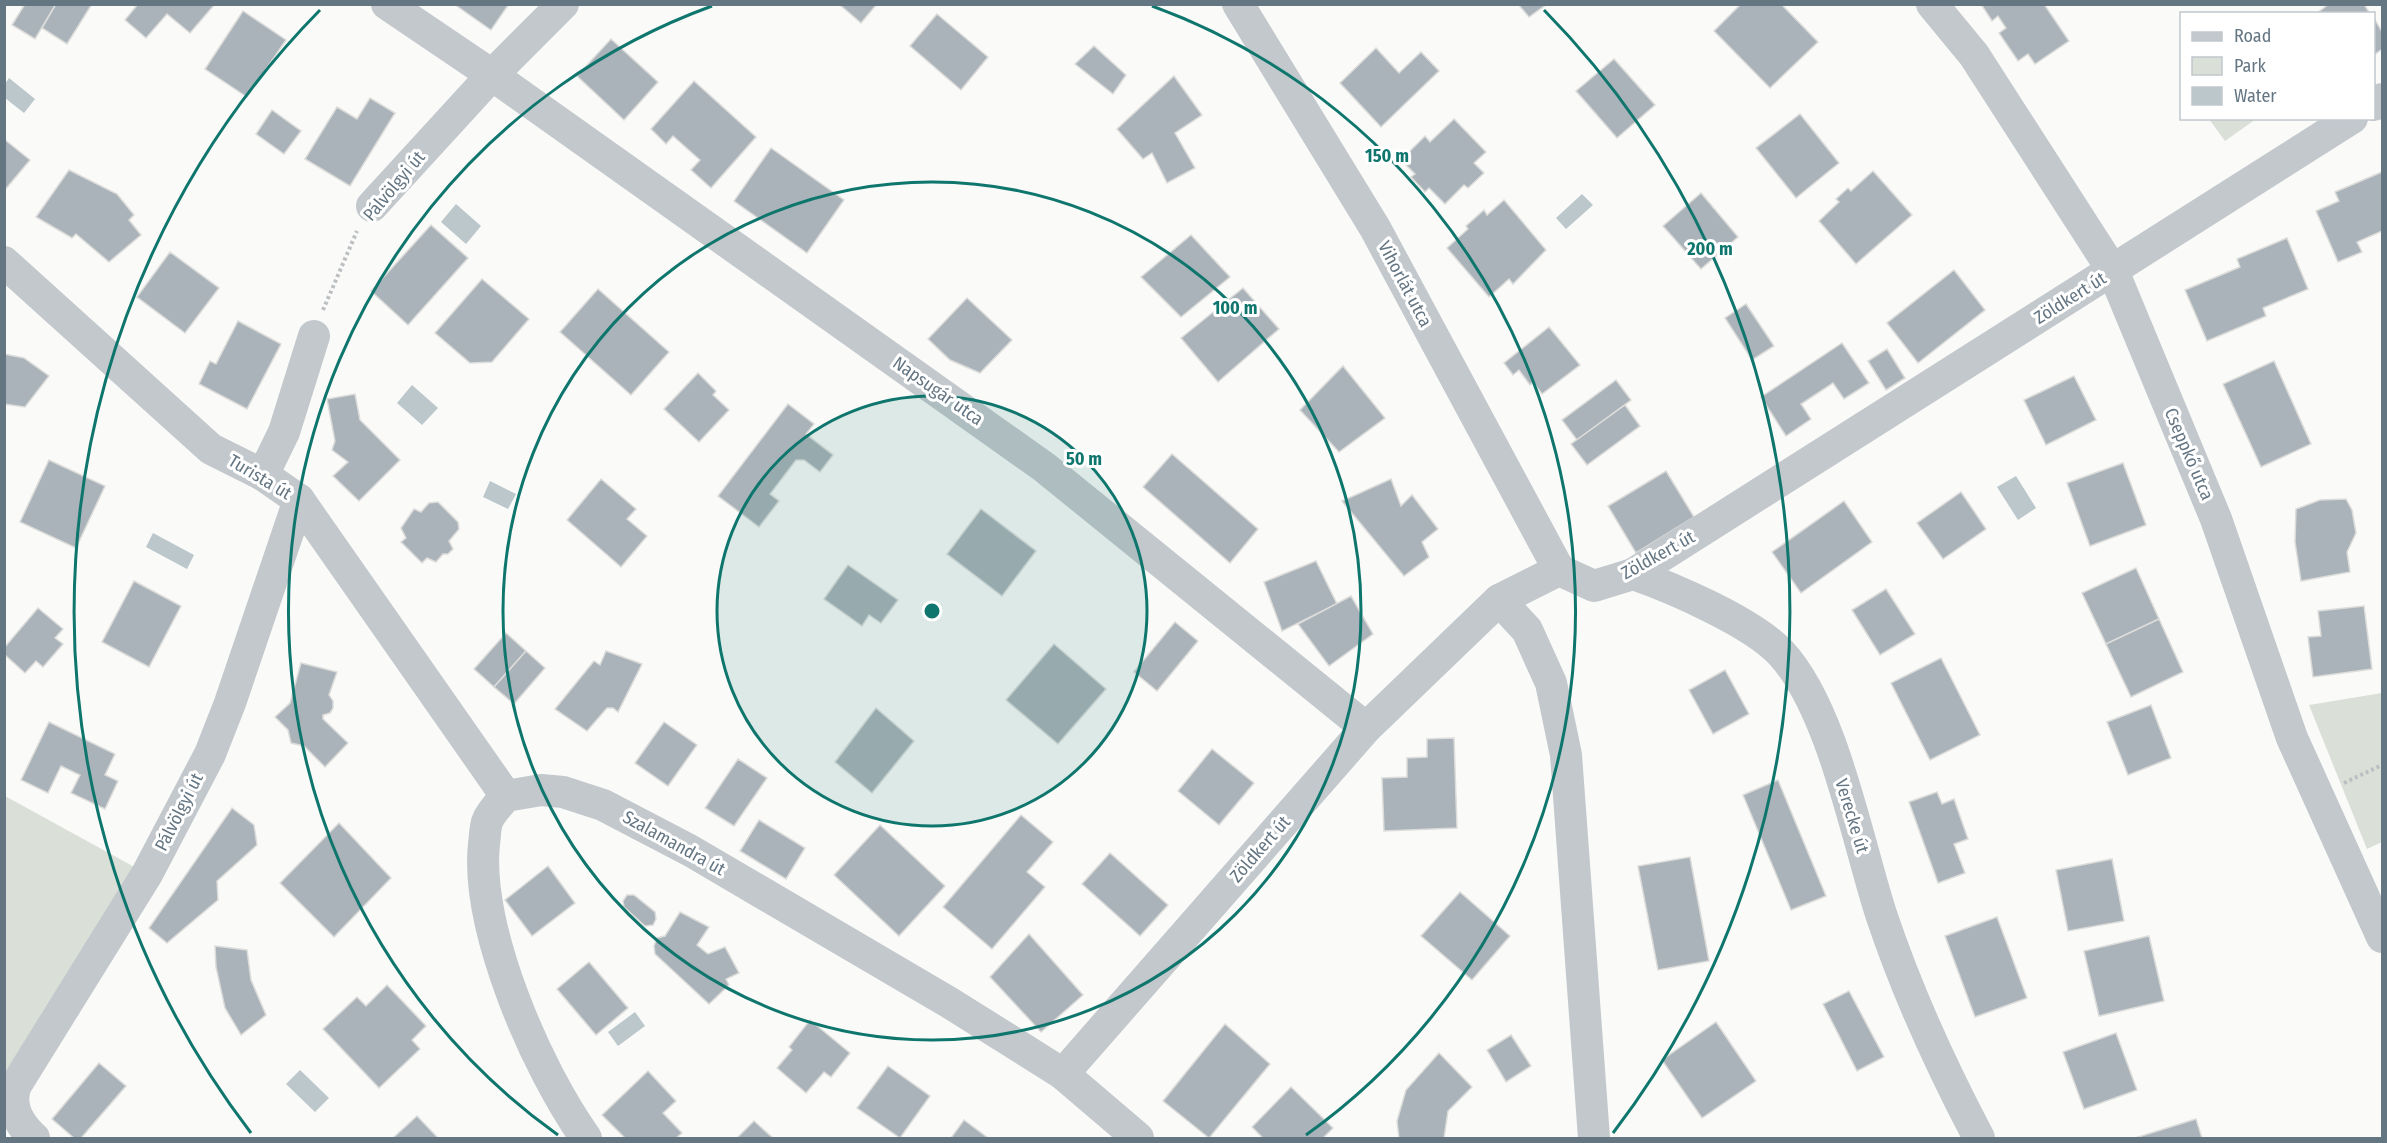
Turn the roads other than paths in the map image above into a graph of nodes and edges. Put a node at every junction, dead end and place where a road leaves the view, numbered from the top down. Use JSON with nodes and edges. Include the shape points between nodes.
{"nodes":[{"id":1,"x":387,"y":4,"type":"edge"},
{"id":2,"x":563,"y":4,"type":"edge"},
{"id":3,"x":1238,"y":4,"type":"edge"},
{"id":4,"x":1932,"y":4,"type":"edge"},
{"id":5,"x":492,"y":75,"type":"junction"},
{"id":6,"x":2349,"y":120,"type":"edge"},
{"id":7,"x":372,"y":206,"type":"road end"},
{"id":8,"x":4,"y":262,"type":"edge"},
{"id":9,"x":2113,"y":271,"type":"junction"},
{"id":10,"x":314,"y":336,"type":"road end"},
{"id":11,"x":263,"y":475,"type":"junction"},
{"id":12,"x":299,"y":500,"type":"junction"},
{"id":13,"x":1559,"y":570,"type":"junction"},
{"id":14,"x":1633,"y":574,"type":"junction"},
{"id":15,"x":1499,"y":600,"type":"junction"},
{"id":16,"x":1366,"y":728,"type":"junction"},
{"id":17,"x":506,"y":796,"type":"junction"},
{"id":18,"x":2382,"y":937,"type":"edge"},
{"id":19,"x":1063,"y":1074,"type":"junction"},
{"id":20,"x":1596,"y":1132,"type":"edge"},
{"id":21,"x":34,"y":1138,"type":"edge"},
{"id":22,"x":586,"y":1138,"type":"edge"},
{"id":23,"x":1138,"y":1138,"type":"edge"},
{"id":24,"x":1979,"y":1138,"type":"edge"}],
"edges":[{"from":1,"to":5,"type":"street","name":"Napsugár utca"},
{"from":2,"to":5,"type":"street","name":"Pálvölgyi út"},
{"from":3,"to":13,"type":"street","name":"Vihorlát utca","via":[[1375,228]]},
{"from":4,"to":9,"type":"street","name":"Cseppkő utca","via":[[1974,56]]},
{"from":5,"to":7,"type":"street","name":"Pálvölgyi út"},
{"from":5,"to":16,"type":"street","name":"Napsugár utca","via":[[1044,466]]},
{"from":6,"to":9,"type":"street","name":"Zöldkert út"},
{"from":8,"to":11,"type":"street","name":"Turista út","via":[[211,449]]},
{"from":9,"to":14,"type":"street","name":"Zöldkert út"},
{"from":9,"to":18,"type":"street","name":"Cseppkő utca","via":[[2216,519],[2283,716]]},
{"from":10,"to":11,"type":"street","via":[[284,432]]},
{"from":11,"to":12,"type":"street","name":"Turista út"},
{"from":12,"to":17,"type":"street","name":"Turista út"},
{"from":12,"to":21,"type":"street","name":"Pálvölgyi út","via":[[210,754],[147,874],[16,1085],[12,1102]]},
{"from":13,"to":14,"type":"street","name":"Zöldkert út","via":[[1594,586]]},
{"from":13,"to":15,"type":"street","name":"Zöldkert út"},
{"from":14,"to":24,"type":"street","name":"Verecke út","via":[[1671,588],[1752,632],[1780,651],[1801,679],[1829,741],[1882,916],[1935,1054]]},
{"from":15,"to":16,"type":"street","name":"Zöldkert út"},
{"from":15,"to":20,"type":"street","via":[[1527,630],[1551,682],[1566,755]]},
{"from":16,"to":19,"type":"street","name":"Zöldkert út"},
{"from":17,"to":19,"type":"street","name":"Szalamandra út","via":[[541,790],[563,792],[603,805],[691,851]]},
{"from":17,"to":22,"type":"street","via":[[487,821],[483,861],[485,896],[495,942],[535,1047]]},
{"from":19,"to":23,"type":"street","name":"Szalamandra út"}]}
